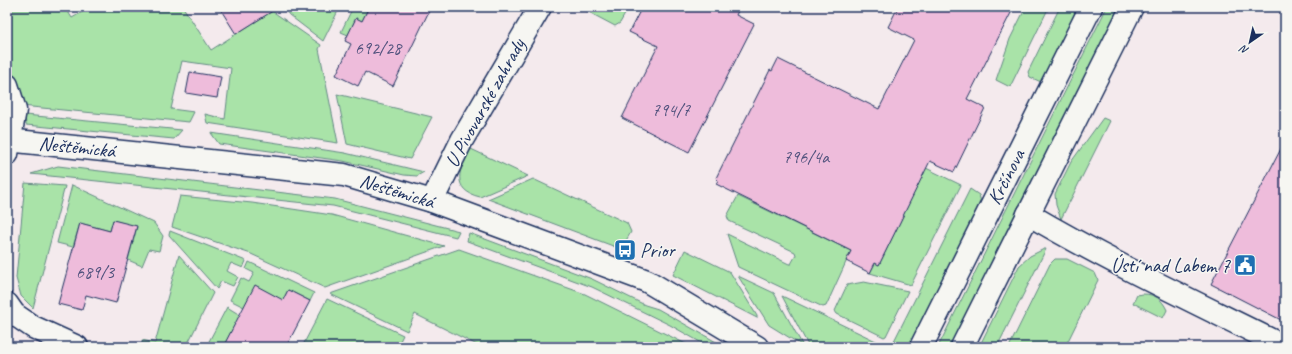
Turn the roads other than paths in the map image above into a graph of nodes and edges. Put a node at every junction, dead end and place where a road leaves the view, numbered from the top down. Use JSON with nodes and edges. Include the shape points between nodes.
{"nodes":[{"id":1,"x":540,"y":7,"type":"edge"},
{"id":2,"x":1091,"y":7,"type":"edge"},
{"id":3,"x":1132,"y":7,"type":"edge"},
{"id":4,"x":7,"y":85,"type":"edge"},
{"id":5,"x":8,"y":145,"type":"edge"},
{"id":6,"x":432,"y":201,"type":"junction"},
{"id":7,"x":1028,"y":214,"type":"junction"},
{"id":8,"x":7,"y":304,"type":"edge"},
{"id":9,"x":77,"y":347,"type":"edge"},
{"id":10,"x":758,"y":347,"type":"edge"},
{"id":11,"x":920,"y":347,"type":"edge"},
{"id":12,"x":962,"y":347,"type":"edge"},
{"id":13,"x":1285,"y":347,"type":"edge"}],
"edges":[{"from":1,"to":6,"type":"street","name":"U Pivovarské zahrady","via":[[462,140]]},
{"from":2,"to":11,"type":"street","name":"Krčínova"},
{"from":3,"to":7,"type":"street","name":"Krčínova"},
{"from":4,"to":5,"type":"street","via":[[15,110]]},
{"from":5,"to":6,"type":"street","name":"Neštěmická","via":[[344,175]]},
{"from":6,"to":10,"type":"street","name":"Neštěmická","via":[[647,281]]},
{"from":7,"to":12,"type":"street","name":"Krčínova"},
{"from":7,"to":13,"type":"street","via":[[1123,266]]},
{"from":8,"to":9,"type":"street","via":[[14,314],[33,327]]}]}
